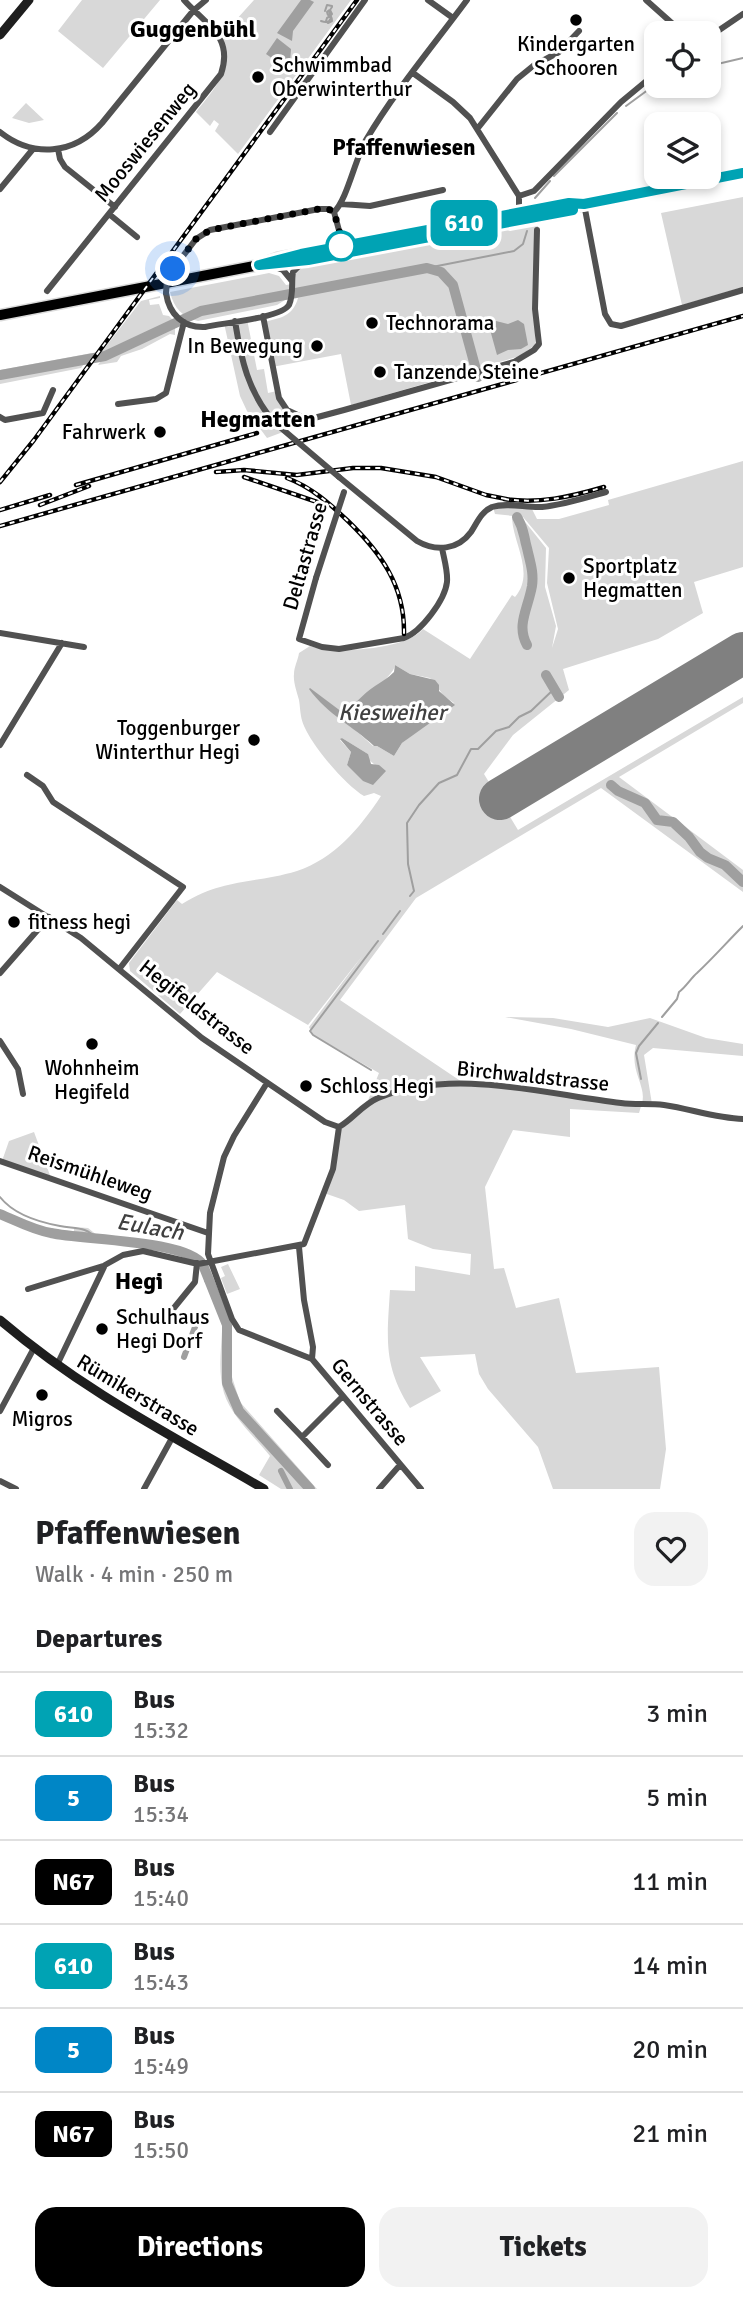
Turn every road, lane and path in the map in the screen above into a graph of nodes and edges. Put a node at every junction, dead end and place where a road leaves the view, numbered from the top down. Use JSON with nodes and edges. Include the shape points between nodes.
{"nodes":[{"id":1,"x":29,"y":0,"type":"edge"},
{"id":2,"x":184,"y":0,"type":"edge"},
{"id":3,"x":206,"y":0,"type":"edge"},
{"id":4,"x":365,"y":0,"type":"edge"},
{"id":5,"x":428,"y":0,"type":"edge"},
{"id":6,"x":467,"y":0,"type":"edge"},
{"id":7,"x":646,"y":0,"type":"edge"},
{"id":8,"x":193,"y":10,"type":"junction"},
{"id":9,"x":743,"y":14,"type":"edge"},
{"id":10,"x":453,"y":18,"type":"junction"},
{"id":11,"x":670,"y":21,"type":"edge"},
{"id":12,"x":721,"y":29,"type":"edge"},
{"id":13,"x":579,"y":31,"type":"dead end"},
{"id":14,"x":0,"y":35,"type":"edge"},
{"id":15,"x":413,"y":73,"type":"junction"},
{"id":16,"x":644,"y":83,"type":"edge"},
{"id":17,"x":478,"y":128,"type":"junction"},
{"id":18,"x":0,"y":132,"type":"edge"},
{"id":19,"x":270,"y":132,"type":"dead end"},
{"id":20,"x":33,"y":149,"type":"junction"},
{"id":21,"x":58,"y":149,"type":"junction"},
{"id":22,"x":743,"y":173,"type":"edge"},
{"id":23,"x":0,"y":189,"type":"edge"},
{"id":24,"x":443,"y":190,"type":"dead end"},
{"id":25,"x":519,"y":196,"type":"junction"},
{"id":26,"x":341,"y":204,"type":"junction"},
{"id":27,"x":584,"y":204,"type":"junction"},
{"id":28,"x":115,"y":207,"type":"junction"},
{"id":29,"x":334,"y":212,"type":"junction"},
{"id":30,"x":519,"y":212,"type":"junction"},
{"id":31,"x":109,"y":214,"type":"junction"},
{"id":32,"x":537,"y":230,"type":"dead end"},
{"id":33,"x":338,"y":231,"type":"junction"},
{"id":34,"x":137,"y":237,"type":"dead end"},
{"id":35,"x":353,"y":244,"type":"junction"},
{"id":36,"x":325,"y":249,"type":"junction"},
{"id":37,"x":308,"y":260,"type":"junction"},
{"id":38,"x":264,"y":265,"type":"junction"},
{"id":39,"x":292,"y":285,"type":"junction"},
{"id":40,"x":743,"y":290,"type":"edge"},
{"id":41,"x":47,"y":291,"type":"dead end"},
{"id":42,"x":0,"y":315,"type":"edge"},
{"id":43,"x":263,"y":316,"type":"junction"},
{"id":44,"x":180,"y":320,"type":"junction"},
{"id":45,"x":235,"y":321,"type":"junction"},
{"id":46,"x":53,"y":390,"type":"dead end"},
{"id":47,"x":118,"y":404,"type":"dead end"},
{"id":48,"x":0,"y":417,"type":"edge"},
{"id":49,"x":349,"y":485,"type":"junction"},
{"id":50,"x":606,"y":492,"type":"dead end"},
{"id":51,"x":442,"y":548,"type":"junction"},
{"id":52,"x":0,"y":633,"type":"edge"},
{"id":53,"x":62,"y":643,"type":"junction"},
{"id":54,"x":84,"y":647,"type":"dead end"},
{"id":55,"x":0,"y":745,"type":"edge"},
{"id":56,"x":27,"y":775,"type":"dead end"},
{"id":57,"x":0,"y":887,"type":"edge"},
{"id":58,"x":49,"y":917,"type":"junction"},
{"id":59,"x":120,"y":968,"type":"junction"},
{"id":60,"x":0,"y":973,"type":"edge"},
{"id":61,"x":0,"y":1041,"type":"edge"},
{"id":62,"x":267,"y":1083,"type":"junction"},
{"id":63,"x":23,"y":1094,"type":"dead end"},
{"id":64,"x":743,"y":1119,"type":"edge"},
{"id":65,"x":340,"y":1127,"type":"junction"},
{"id":66,"x":0,"y":1161,"type":"edge"},
{"id":67,"x":208,"y":1233,"type":"junction"},
{"id":68,"x":299,"y":1247,"type":"junction"},
{"id":69,"x":203,"y":1262,"type":"junction"},
{"id":70,"x":105,"y":1265,"type":"junction"},
{"id":71,"x":28,"y":1289,"type":"dead end"},
{"id":72,"x":169,"y":1314,"type":"dead end"},
{"id":73,"x":0,"y":1320,"type":"edge"},
{"id":74,"x":34,"y":1348,"type":"junction"},
{"id":75,"x":312,"y":1359,"type":"junction"},
{"id":76,"x":57,"y":1365,"type":"junction"},
{"id":77,"x":343,"y":1396,"type":"junction"},
{"id":78,"x":0,"y":1411,"type":"edge"},
{"id":79,"x":277,"y":1411,"type":"dead end"},
{"id":80,"x":302,"y":1437,"type":"junction"},
{"id":81,"x":172,"y":1438,"type":"junction"},
{"id":82,"x":328,"y":1465,"type":"dead end"},
{"id":83,"x":400,"y":1465,"type":"junction"},
{"id":84,"x":0,"y":1480,"type":"edge"},
{"id":85,"x":16,"y":1489,"type":"edge"},
{"id":86,"x":144,"y":1489,"type":"edge"},
{"id":87,"x":264,"y":1489,"type":"edge"},
{"id":88,"x":379,"y":1489,"type":"edge"},
{"id":89,"x":421,"y":1489,"type":"edge"}],
"edges":[{"from":1,"to":14,"type":"main road"},
{"from":2,"to":8,"type":"street","name":"Mooswiesenweg"},
{"from":3,"to":8,"type":"street"},
{"from":4,"to":19,"type":"street"},
{"from":5,"to":10,"type":"street"},
{"from":6,"to":10,"type":"street"},
{"from":7,"to":11,"type":"street"},
{"from":8,"to":21,"type":"street","via":[[95,131]]},
{"from":8,"to":28,"type":"street","name":"Mooswiesenweg","via":[[221,39],[225,55],[221,74]]},
{"from":9,"to":12,"type":"street"},
{"from":10,"to":15,"type":"street"},
{"from":13,"to":17,"type":"street","via":[[559,52],[514,82]]},
{"from":15,"to":17,"type":"street"},
{"from":15,"to":26,"type":"street","via":[[363,146]]},
{"from":16,"to":25,"type":"street","via":[[534,191]]},
{"from":17,"to":25,"type":"street"},
{"from":18,"to":20,"type":"street"},
{"from":20,"to":21,"type":"street"},
{"from":20,"to":23,"type":"street"},
{"from":21,"to":28,"type":"street","via":[[65,167]]},
{"from":22,"to":27,"type":"main road"},
{"from":24,"to":26,"type":"street","via":[[370,206]]},
{"from":25,"to":30,"type":"street"},
{"from":26,"to":29,"type":"street"},
{"from":27,"to":30,"type":"main road"},
{"from":27,"to":37,"type":"main road","via":[[568,211]]},
{"from":27,"to":40,"type":"street","via":[[605,314],[611,324],[621,326]]},
{"from":28,"to":31,"type":"street","name":"Mooswiesenweg"},
{"from":29,"to":33,"type":"street"},
{"from":29,"to":44,"type":"street","bridge":true,"via":[[319,209],[210,230],[196,239],[167,280],[169,306]]},
{"from":30,"to":35,"type":"main road"},
{"from":31,"to":34,"type":"street"},
{"from":31,"to":41,"type":"street","name":"Mooswiesenweg"},
{"from":32,"to":43,"type":"street","via":[[539,346],[518,361],[318,417],[300,417],[287,410],[279,397]]},
{"from":33,"to":35,"type":"street"},
{"from":33,"to":36,"type":"street"},
{"from":35,"to":36,"type":"main road"},
{"from":36,"to":38,"type":"main road"},
{"from":37,"to":38,"type":"main road"},
{"from":37,"to":39,"type":"street","via":[[296,268]]},
{"from":38,"to":39,"type":"street","via":[[283,270]]},
{"from":38,"to":42,"type":"main road"},
{"from":39,"to":43,"type":"street","via":[[291,299],[283,311]]},
{"from":43,"to":45,"type":"street"},
{"from":44,"to":45,"type":"street","via":[[201,327]]},
{"from":44,"to":47,"type":"street","via":[[166,393],[156,399]]},
{"from":45,"to":49,"type":"street","bridge":true,"via":[[249,383],[258,401],[274,422]]},
{"from":46,"to":48,"type":"street","via":[[43,413]]},
{"from":49,"to":51,"type":"street","via":[[417,541]]},
{"from":49,"to":51,"type":"street","name":"Deltastrasse","bridge":true,"via":[[299,639],[339,649],[414,634],[445,589]]},
{"from":50,"to":51,"type":"street","via":[[550,505],[493,507],[482,514],[465,539]]},
{"from":52,"to":53,"type":"street"},
{"from":53,"to":54,"type":"street"},
{"from":53,"to":55,"type":"street"},
{"from":56,"to":59,"type":"street","via":[[43,786],[53,802],[183,887]]},
{"from":57,"to":58,"type":"street","name":"Hegifeldstrasse"},
{"from":58,"to":59,"type":"street","name":"Hegifeldstrasse"},
{"from":58,"to":60,"type":"street"},
{"from":59,"to":62,"type":"street","name":"Hegifeldstrasse","via":[[202,1038]]},
{"from":61,"to":63,"type":"street","via":[[18,1069]]},
{"from":62,"to":65,"type":"street","name":"Hegifeldstrasse","via":[[329,1125]]},
{"from":62,"to":67,"type":"street","via":[[226,1152]]},
{"from":64,"to":65,"type":"street","name":"Birchwaldstrasse","via":[[662,1105],[450,1084],[381,1097]]},
{"from":65,"to":68,"type":"street","via":[[333,1169],[307,1239]]},
{"from":66,"to":67,"type":"street","name":"Reismühleweg"},
{"from":67,"to":69,"type":"street"},
{"from":68,"to":69,"type":"street"},
{"from":68,"to":75,"type":"street","name":"Gernstrasse"},
{"from":69,"to":70,"type":"street","via":[[141,1251]]},
{"from":69,"to":72,"type":"street","via":[[195,1282]]},
{"from":69,"to":75,"type":"street","via":[[239,1330]]},
{"from":70,"to":71,"type":"street"},
{"from":70,"to":76,"type":"street"},
{"from":73,"to":74,"type":"main road","name":"Rümikerstrasse"},
{"from":74,"to":76,"type":"main road","name":"Rümikerstrasse"},
{"from":74,"to":78,"type":"street"},
{"from":75,"to":77,"type":"street","name":"Gernstrasse"},
{"from":76,"to":81,"type":"main road","name":"Rümikerstrasse"},
{"from":77,"to":80,"type":"street"},
{"from":77,"to":83,"type":"street","name":"Gernstrasse"},
{"from":79,"to":80,"type":"street"},
{"from":80,"to":82,"type":"street"},
{"from":81,"to":86,"type":"street"},
{"from":81,"to":87,"type":"main road","name":"Rümikerstrasse"},
{"from":83,"to":88,"type":"street"},
{"from":83,"to":89,"type":"street","name":"Gernstrasse"},
{"from":84,"to":85,"type":"street"}]}
